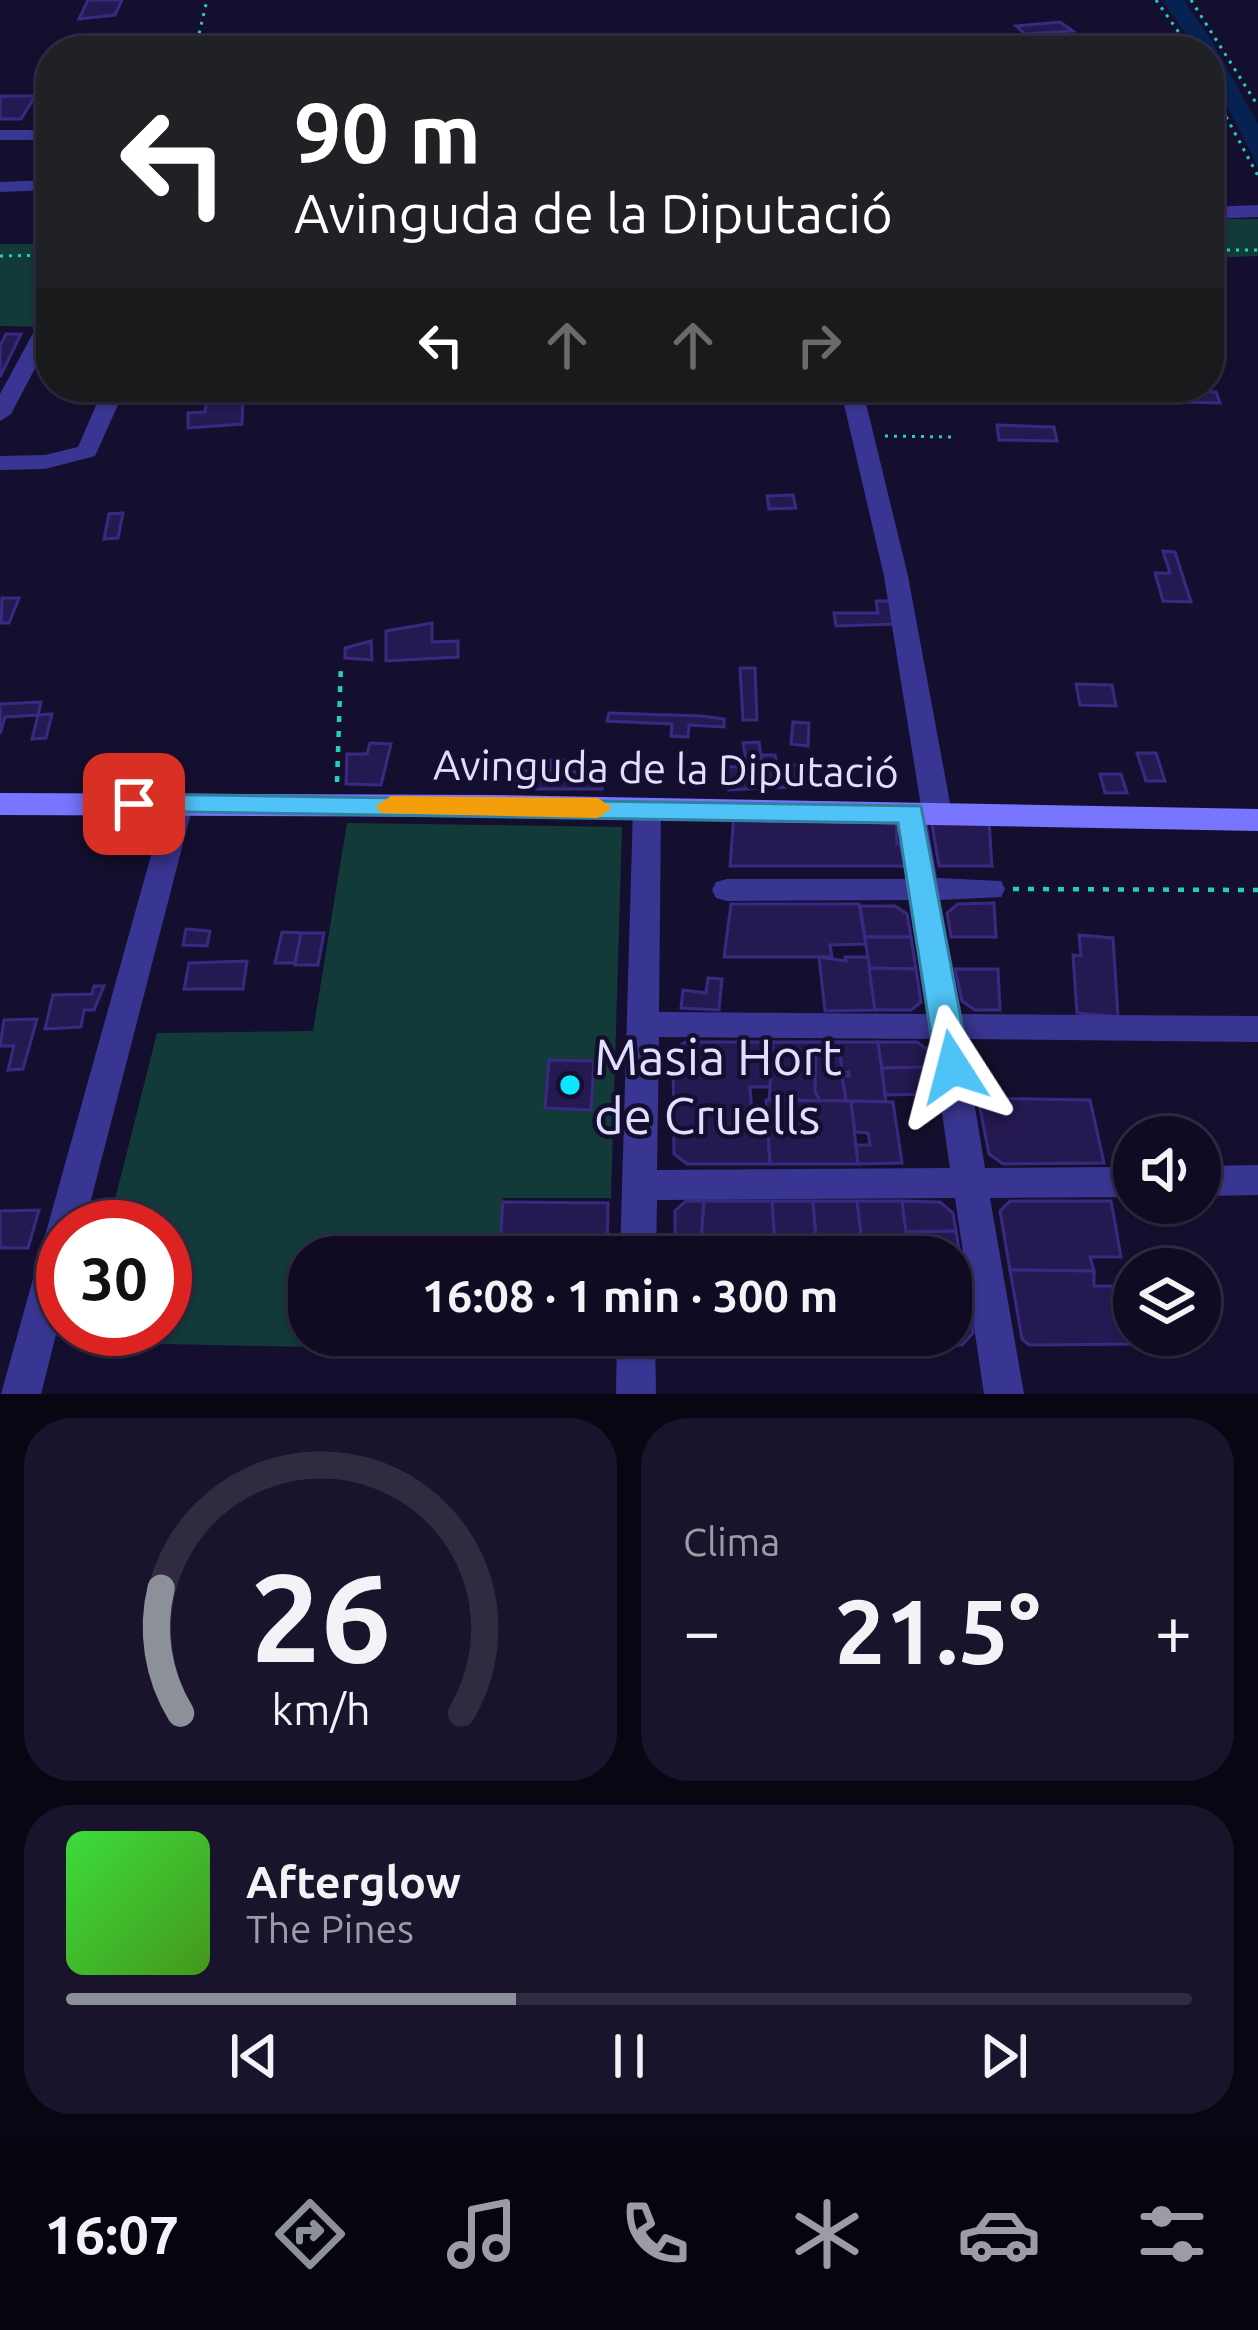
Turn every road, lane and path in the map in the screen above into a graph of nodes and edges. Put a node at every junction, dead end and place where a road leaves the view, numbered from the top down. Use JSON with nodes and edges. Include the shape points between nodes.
{"nodes":[{"id":1,"x":207,"y":0,"type":"edge"},
{"id":2,"x":1156,"y":0,"type":"edge"},
{"id":3,"x":1191,"y":0,"type":"edge"},
{"id":4,"x":199,"y":36,"type":"edge"},
{"id":5,"x":1181,"y":36,"type":"edge"},
{"id":6,"x":1214,"y":36,"type":"edge"},
{"id":7,"x":1224,"y":52,"type":"edge"},
{"id":8,"x":1258,"y":106,"type":"edge"},
{"id":9,"x":1224,"y":113,"type":"edge"},
{"id":10,"x":36,"y":135,"type":"edge"},
{"id":11,"x":0,"y":136,"type":"edge"},
{"id":12,"x":1258,"y":176,"type":"edge"},
{"id":13,"x":36,"y":186,"type":"edge"},
{"id":14,"x":0,"y":187,"type":"edge"},
{"id":15,"x":1258,"y":211,"type":"edge"},
{"id":16,"x":1224,"y":212,"type":"edge"},
{"id":17,"x":1224,"y":226,"type":"edge"},
{"id":18,"x":1258,"y":226,"type":"edge"},
{"id":19,"x":1224,"y":250,"type":"edge"},
{"id":20,"x":1258,"y":250,"type":"edge"},
{"id":21,"x":36,"y":255,"type":"edge"},
{"id":22,"x":0,"y":256,"type":"edge"},
{"id":23,"x":36,"y":346,"type":"edge"},
{"id":24,"x":109,"y":402,"type":"edge"},
{"id":25,"x":855,"y":402,"type":"edge"},
{"id":26,"x":0,"y":414,"type":"edge"},
{"id":27,"x":864,"y":436,"type":"junction"},
{"id":28,"x":951,"y":437,"type":"dead end"},
{"id":29,"x":0,"y":463,"type":"edge"},
{"id":30,"x":340,"y":664,"type":"dead end"},
{"id":31,"x":0,"y":804,"type":"edge"},
{"id":32,"x":179,"y":805,"type":"junction"},
{"id":33,"x":334,"y":805,"type":"junction"},
{"id":34,"x":647,"y":809,"type":"junction"},
{"id":35,"x":924,"y":814,"type":"junction"},
{"id":36,"x":1258,"y":820,"type":"edge"},
{"id":37,"x":923,"y":889,"type":"junction"},
{"id":38,"x":990,"y":889,"type":"joint"},
{"id":39,"x":727,"y":890,"type":"dead end"},
{"id":40,"x":1258,"y":890,"type":"edge"},
{"id":41,"x":640,"y":1024,"type":"junction"},
{"id":42,"x":947,"y":1028,"type":"junction"},
{"id":43,"x":1258,"y":1029,"type":"edge"},
{"id":44,"x":1258,"y":1180,"type":"edge"},
{"id":45,"x":1113,"y":1181,"type":"edge"},
{"id":46,"x":1221,"y":1181,"type":"edge"},
{"id":47,"x":971,"y":1184,"type":"junction"},
{"id":48,"x":639,"y":1185,"type":"junction"},
{"id":49,"x":72,"y":1200,"type":"edge"},
{"id":50,"x":638,"y":1236,"type":"edge"},
{"id":51,"x":36,"y":1338,"type":"edge"},
{"id":52,"x":637,"y":1356,"type":"edge"},
{"id":53,"x":21,"y":1394,"type":"edge"},
{"id":54,"x":636,"y":1394,"type":"edge"},
{"id":55,"x":1004,"y":1394,"type":"edge"}],
"edges":[{"from":1,"to":4,"type":"path"},
{"from":2,"to":5,"type":"path"},
{"from":3,"to":6,"type":"path"},
{"from":7,"to":8,"type":"path"},
{"from":9,"to":12,"type":"path"},
{"from":10,"to":11,"type":"street"},
{"from":13,"to":14,"type":"street"},
{"from":15,"to":16,"type":"street"},
{"from":17,"to":18,"type":"street"},
{"from":19,"to":20,"type":"path"},
{"from":21,"to":22,"type":"path"},
{"from":23,"to":26,"type":"street"},
{"from":24,"to":29,"type":"street","via":[[87,452]]},
{"from":25,"to":27,"type":"street"},
{"from":27,"to":28,"type":"path"},
{"from":27,"to":35,"type":"street","via":[[896,577]]},
{"from":30,"to":33,"type":"path"},
{"from":31,"to":32,"type":"street","name":"Avinguda de la Diputació"},
{"from":32,"to":33,"type":"street","name":"Avinguda de la Diputació"},
{"from":32,"to":49,"type":"street"},
{"from":33,"to":34,"type":"street","name":"Avinguda de la Diputació"},
{"from":34,"to":35,"type":"street","name":"Avinguda de la Diputació"},
{"from":34,"to":41,"type":"street"},
{"from":35,"to":36,"type":"street","name":"Avinguda de la Diputació"},
{"from":35,"to":37,"type":"street"},
{"from":37,"to":38,"type":"street"},
{"from":37,"to":39,"type":"street"},
{"from":37,"to":42,"type":"street"},
{"from":38,"to":40,"type":"path"},
{"from":41,"to":42,"type":"street"},
{"from":41,"to":48,"type":"street"},
{"from":42,"to":43,"type":"street"},
{"from":42,"to":47,"type":"street"},
{"from":44,"to":46,"type":"street"},
{"from":45,"to":47,"type":"street"},
{"from":47,"to":48,"type":"street"},
{"from":47,"to":55,"type":"street"},
{"from":48,"to":50,"type":"street"},
{"from":51,"to":53,"type":"street"},
{"from":52,"to":54,"type":"street"}]}
